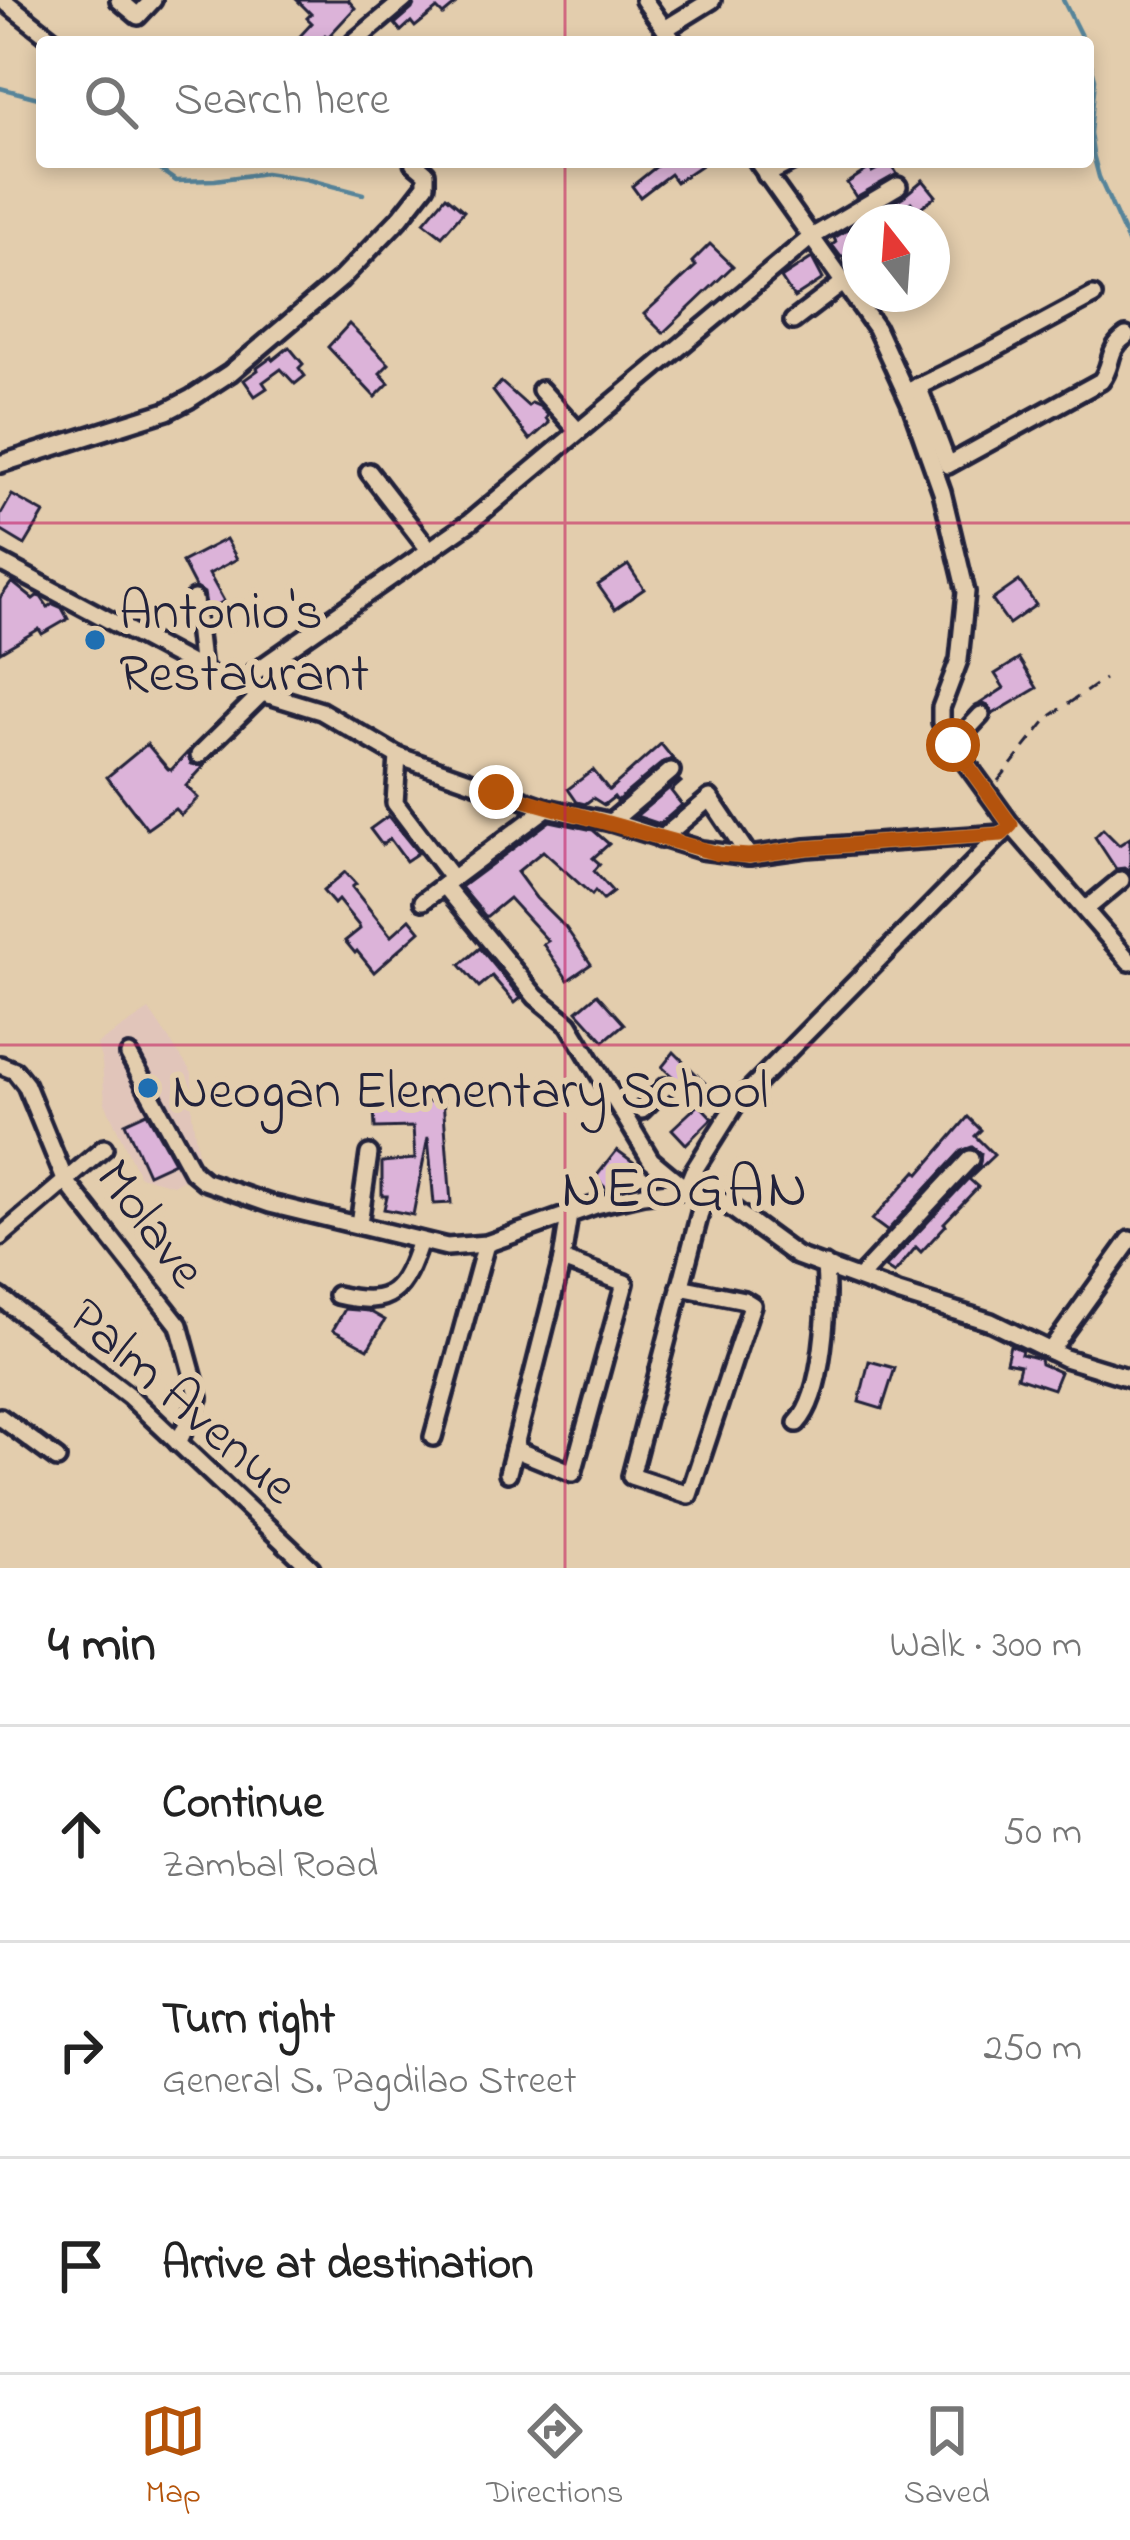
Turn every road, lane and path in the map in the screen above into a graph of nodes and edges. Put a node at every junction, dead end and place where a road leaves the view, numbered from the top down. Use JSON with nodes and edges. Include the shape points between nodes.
{"nodes":[{"id":1,"x":3,"y":0,"type":"edge"},
{"id":2,"x":118,"y":0,"type":"edge"},
{"id":3,"x":153,"y":0,"type":"edge"},
{"id":4,"x":404,"y":0,"type":"edge"},
{"id":5,"x":644,"y":0,"type":"edge"},
{"id":6,"x":712,"y":0,"type":"edge"},
{"id":7,"x":48,"y":36,"type":"edge"},
{"id":8,"x":361,"y":36,"type":"edge"},
{"id":9,"x":670,"y":36,"type":"edge"},
{"id":10,"x":419,"y":168,"type":"edge"},
{"id":11,"x":762,"y":168,"type":"edge"},
{"id":12,"x":898,"y":186,"type":"dead end"},
{"id":13,"x":810,"y":238,"type":"junction"},
{"id":14,"x":842,"y":282,"type":"edge"},
{"id":15,"x":842,"y":284,"type":"edge"},
{"id":16,"x":1093,"y":296,"type":"dead end"},
{"id":17,"x":864,"y":312,"type":"edge"},
{"id":18,"x":793,"y":321,"type":"dead end"},
{"id":19,"x":1126,"y":336,"type":"dead end"},
{"id":20,"x":541,"y":389,"type":"dead end"},
{"id":21,"x":912,"y":389,"type":"junction"},
{"id":22,"x":578,"y":431,"type":"junction"},
{"id":23,"x":0,"y":464,"type":"edge"},
{"id":24,"x":369,"y":472,"type":"dead end"},
{"id":25,"x":430,"y":551,"type":"junction"},
{"id":26,"x":0,"y":562,"type":"edge"},
{"id":27,"x":194,"y":599,"type":"dead end"},
{"id":28,"x":202,"y":670,"type":"junction"},
{"id":29,"x":1104,"y":679,"type":"dead end"},
{"id":30,"x":236,"y":685,"type":"junction"},
{"id":31,"x":261,"y":694,"type":"junction"},
{"id":32,"x":981,"y":715,"type":"dead end"},
{"id":33,"x":953,"y":745,"type":"junction"},
{"id":34,"x":199,"y":755,"type":"dead end"},
{"id":35,"x":398,"y":756,"type":"junction"},
{"id":36,"x":671,"y":771,"type":"dead end"},
{"id":37,"x":990,"y":793,"type":"junction"},
{"id":38,"x":547,"y":808,"type":"junction"},
{"id":39,"x":611,"y":822,"type":"junction"},
{"id":40,"x":1006,"y":830,"type":"junction"},
{"id":41,"x":661,"y":839,"type":"junction"},
{"id":42,"x":749,"y":856,"type":"junction"},
{"id":43,"x":1121,"y":880,"type":"dead end"},
{"id":44,"x":448,"y":882,"type":"junction"},
{"id":45,"x":423,"y":901,"type":"dead end"},
{"id":46,"x":1085,"y":909,"type":"junction"},
{"id":47,"x":1130,"y":962,"type":"edge"},
{"id":48,"x":129,"y":1055,"type":"dead end"},
{"id":49,"x":0,"y":1065,"type":"edge"},
{"id":50,"x":665,"y":1087,"type":"dead end"},
{"id":51,"x":642,"y":1110,"type":"dead end"},
{"id":52,"x":104,"y":1148,"type":"dead end"},
{"id":53,"x":369,"y":1154,"type":"dead end"},
{"id":54,"x":970,"y":1159,"type":"dead end"},
{"id":55,"x":65,"y":1180,"type":"junction"},
{"id":56,"x":686,"y":1189,"type":"junction"},
{"id":57,"x":705,"y":1194,"type":"junction"},
{"id":58,"x":569,"y":1215,"type":"junction"},
{"id":59,"x":359,"y":1224,"type":"junction"},
{"id":60,"x":0,"y":1237,"type":"edge"},
{"id":61,"x":1130,"y":1240,"type":"edge"},
{"id":62,"x":420,"y":1241,"type":"junction"},
{"id":63,"x":486,"y":1244,"type":"junction"},
{"id":64,"x":562,"y":1260,"type":"junction"},
{"id":65,"x":825,"y":1265,"type":"junction"},
{"id":66,"x":859,"y":1278,"type":"junction"},
{"id":67,"x":680,"y":1287,"type":"junction"},
{"id":68,"x":337,"y":1294,"type":"dead end"},
{"id":69,"x":0,"y":1297,"type":"edge"},
{"id":70,"x":1050,"y":1351,"type":"junction"},
{"id":71,"x":1130,"y":1378,"type":"edge"},
{"id":72,"x":0,"y":1417,"type":"edge"},
{"id":73,"x":796,"y":1423,"type":"dead end"},
{"id":74,"x":433,"y":1437,"type":"dead end"},
{"id":75,"x":178,"y":1443,"type":"junction"},
{"id":76,"x":514,"y":1450,"type":"junction"},
{"id":77,"x":57,"y":1460,"type":"dead end"},
{"id":78,"x":508,"y":1473,"type":"dead end"},
{"id":79,"x":311,"y":1568,"type":"edge"}],
"edges":[{"from":1,"to":7,"type":"street"},
{"from":2,"to":3,"type":"street","via":[[138,16]]},
{"from":4,"to":8,"type":"street"},
{"from":5,"to":9,"type":"street"},
{"from":6,"to":9,"type":"street"},
{"from":10,"to":23,"type":"street","via":[[428,178],[401,217],[230,373],[167,411]]},
{"from":11,"to":13,"type":"street"},
{"from":12,"to":13,"type":"street"},
{"from":13,"to":14,"type":"street"},
{"from":13,"to":22,"type":"street"},
{"from":15,"to":18,"type":"street"},
{"from":16,"to":21,"type":"street"},
{"from":17,"to":21,"type":"street"},
{"from":19,"to":21,"type":"street","via":[[1113,346],[1101,381],[948,465]]},
{"from":20,"to":22,"type":"street"},
{"from":21,"to":33,"type":"street","via":[[966,592],[959,660],[940,717]]},
{"from":22,"to":25,"type":"street"},
{"from":24,"to":25,"type":"street"},
{"from":25,"to":30,"type":"street"},
{"from":26,"to":28,"type":"street"},
{"from":27,"to":28,"type":"street"},
{"from":28,"to":30,"type":"street"},
{"from":29,"to":37,"type":"path","via":[[1049,718]]},
{"from":30,"to":31,"type":"street"},
{"from":31,"to":34,"type":"street"},
{"from":31,"to":35,"type":"street","via":[[321,711]]},
{"from":32,"to":33,"type":"street"},
{"from":33,"to":37,"type":"street"},
{"from":35,"to":38,"type":"street"},
{"from":35,"to":44,"type":"street","via":[[395,802]]},
{"from":36,"to":39,"type":"street"},
{"from":37,"to":40,"type":"street"},
{"from":38,"to":39,"type":"street"},
{"from":38,"to":44,"type":"street"},
{"from":39,"to":41,"type":"street"},
{"from":40,"to":42,"type":"street"},
{"from":40,"to":46,"type":"street"},
{"from":40,"to":56,"type":"street","via":[[735,1105]]},
{"from":41,"to":42,"type":"street"},
{"from":41,"to":42,"type":"street","via":[[710,798]]},
{"from":43,"to":46,"type":"street"},
{"from":44,"to":45,"type":"street"},
{"from":44,"to":56,"type":"street","via":[[536,997],[569,1024],[651,1160]]},
{"from":46,"to":47,"type":"street"},
{"from":48,"to":59,"type":"street","via":[[204,1181]]},
{"from":49,"to":55,"type":"street","name":"Molave","via":[[26,1085]]},
{"from":50,"to":51,"type":"street"},
{"from":52,"to":55,"type":"street"},
{"from":53,"to":59,"type":"street"},
{"from":54,"to":66,"type":"street"},
{"from":55,"to":60,"type":"street"},
{"from":55,"to":75,"type":"street","name":"Molave","via":[[179,1324],[200,1398]]},
{"from":56,"to":57,"type":"street"},
{"from":56,"to":58,"type":"street"},
{"from":57,"to":65,"type":"street","via":[[797,1256]]},
{"from":57,"to":67,"type":"street"},
{"from":58,"to":63,"type":"street"},
{"from":58,"to":64,"type":"street"},
{"from":59,"to":62,"type":"street"},
{"from":61,"to":70,"type":"street"},
{"from":62,"to":63,"type":"street"},
{"from":62,"to":68,"type":"street","via":[[397,1288],[382,1298]]},
{"from":63,"to":74,"type":"street"},
{"from":64,"to":76,"type":"street"},
{"from":64,"to":76,"type":"street","via":[[625,1283],[573,1473]]},
{"from":65,"to":66,"type":"street"},
{"from":65,"to":73,"type":"street","via":[[820,1360]]},
{"from":66,"to":70,"type":"street","via":[[991,1322]]},
{"from":67,"to":67,"type":"street","via":[[632,1476],[688,1495],[752,1305]]},
{"from":69,"to":75,"type":"street","name":"Palm Avenue"},
{"from":70,"to":71,"type":"street"},
{"from":72,"to":77,"type":"street"},
{"from":75,"to":79,"type":"street","name":"Palm Avenue"},
{"from":76,"to":78,"type":"street"}]}
